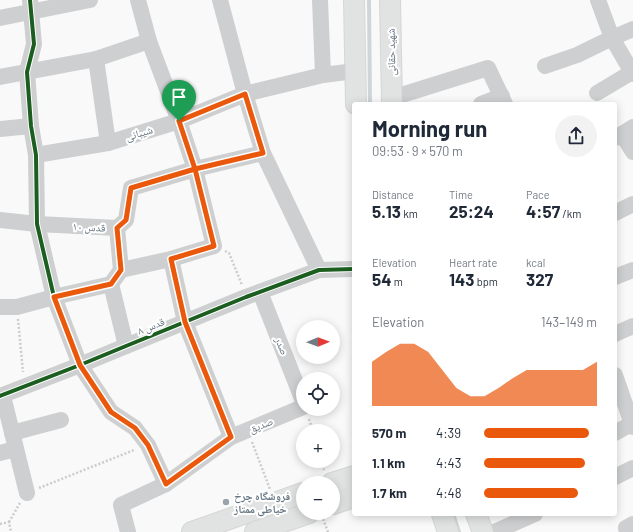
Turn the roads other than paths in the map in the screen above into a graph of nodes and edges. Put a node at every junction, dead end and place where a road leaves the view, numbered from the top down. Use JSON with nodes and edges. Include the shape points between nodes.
{"nodes":[{"id":1,"x":90,"y":0,"type":"edge"},
{"id":2,"x":138,"y":0,"type":"edge"},
{"id":3,"x":220,"y":0,"type":"edge"},
{"id":4,"x":320,"y":0,"type":"edge"},
{"id":5,"x":354,"y":0,"type":"edge"},
{"id":6,"x":390,"y":0,"type":"edge"},
{"id":7,"x":598,"y":0,"type":"edge"},
{"id":8,"x":31,"y":6,"type":"edge"},
{"id":9,"x":0,"y":18,"type":"edge"},
{"id":10,"x":633,"y":29,"type":"edge"},
{"id":11,"x":612,"y":38,"type":"junction"},
{"id":12,"x":149,"y":41,"type":"junction"},
{"id":13,"x":96,"y":59,"type":"junction"},
{"id":14,"x":546,"y":66,"type":"dead end"},
{"id":15,"x":355,"y":71,"type":"junction"},
{"id":16,"x":26,"y":72,"type":"junction"},
{"id":17,"x":632,"y":73,"type":"edge"},
{"id":18,"x":323,"y":75,"type":"junction"},
{"id":19,"x":0,"y":77,"type":"edge"},
{"id":20,"x":597,"y":93,"type":"dead end"},
{"id":21,"x":245,"y":94,"type":"junction"},
{"id":22,"x":503,"y":100,"type":"edge"},
{"id":23,"x":392,"y":101,"type":"edge"},
{"id":24,"x":356,"y":102,"type":"edge"},
{"id":25,"x":492,"y":102,"type":"edge"},
{"id":26,"x":179,"y":121,"type":"junction"},
{"id":27,"x":31,"y":126,"type":"junction"},
{"id":28,"x":0,"y":129,"type":"edge"},
{"id":29,"x":623,"y":133,"type":"edge"},
{"id":30,"x":108,"y":142,"type":"junction"},
{"id":31,"x":633,"y":152,"type":"edge"},
{"id":32,"x":263,"y":153,"type":"junction"},
{"id":33,"x":36,"y":155,"type":"junction"},
{"id":34,"x":195,"y":169,"type":"junction"},
{"id":35,"x":633,"y":204,"type":"edge"},
{"id":36,"x":617,"y":212,"type":"edge"},
{"id":37,"x":0,"y":220,"type":"edge"},
{"id":38,"x":37,"y":224,"type":"junction"},
{"id":39,"x":117,"y":228,"type":"junction"},
{"id":40,"x":171,"y":259,"type":"junction"},
{"id":41,"x":352,"y":269,"type":"edge"},
{"id":42,"x":121,"y":270,"type":"junction"},
{"id":43,"x":319,"y":270,"type":"junction"},
{"id":44,"x":633,"y":270,"type":"edge"},
{"id":45,"x":617,"y":277,"type":"edge"},
{"id":46,"x":111,"y":284,"type":"junction"},
{"id":47,"x":253,"y":294,"type":"junction"},
{"id":48,"x":54,"y":297,"type":"junction"},
{"id":49,"x":0,"y":307,"type":"edge"},
{"id":50,"x":185,"y":322,"type":"junction"},
{"id":51,"x":633,"y":326,"type":"edge"},
{"id":52,"x":617,"y":332,"type":"edge"},
{"id":53,"x":126,"y":346,"type":"junction"},
{"id":54,"x":80,"y":365,"type":"junction"},
{"id":55,"x":617,"y":381,"type":"edge"},
{"id":56,"x":296,"y":386,"type":"edge"},
{"id":57,"x":1,"y":396,"type":"edge"},
{"id":58,"x":296,"y":410,"type":"edge"},
{"id":59,"x":61,"y":420,"type":"dead end"},
{"id":60,"x":632,"y":425,"type":"edge"},
{"id":61,"x":617,"y":432,"type":"edge"},
{"id":62,"x":12,"y":434,"type":"junction"},
{"id":63,"x":231,"y":437,"type":"junction"},
{"id":64,"x":15,"y":449,"type":"junction"},
{"id":65,"x":0,"y":453,"type":"edge"},
{"id":66,"x":633,"y":468,"type":"edge"},
{"id":67,"x":617,"y":476,"type":"edge"},
{"id":68,"x":352,"y":477,"type":"edge"},
{"id":69,"x":340,"y":480,"type":"edge"},
{"id":70,"x":166,"y":484,"type":"junction"},
{"id":71,"x":27,"y":493,"type":"road end"},
{"id":72,"x":296,"y":495,"type":"edge"},
{"id":73,"x":352,"y":498,"type":"edge"},
{"id":74,"x":340,"y":504,"type":"edge"},
{"id":75,"x":443,"y":516,"type":"edge"},
{"id":76,"x":477,"y":516,"type":"edge"},
{"id":77,"x":530,"y":516,"type":"edge"},
{"id":78,"x":304,"y":520,"type":"edge"},
{"id":79,"x":633,"y":524,"type":"edge"},
{"id":80,"x":288,"y":527,"type":"edge"},
{"id":81,"x":128,"y":532,"type":"edge"},
{"id":82,"x":192,"y":532,"type":"edge"},
{"id":83,"x":255,"y":532,"type":"edge"},
{"id":84,"x":448,"y":532,"type":"edge"},
{"id":85,"x":483,"y":532,"type":"edge"},
{"id":86,"x":494,"y":532,"type":"edge"},
{"id":87,"x":627,"y":532,"type":"edge"}],
"edges":[{"from":1,"to":8,"type":"street"},
{"from":2,"to":12,"type":"street"},
{"from":3,"to":21,"type":"street"},
{"from":4,"to":18,"type":"street"},
{"from":5,"to":15,"type":"main road"},
{"from":6,"to":23,"type":"main road","name":"شهید حقانی"},
{"from":7,"to":11,"type":"street"},
{"from":8,"to":9,"type":"street"},
{"from":8,"to":16,"type":"street","via":[[34,44]]},
{"from":10,"to":11,"type":"street"},
{"from":11,"to":14,"type":"street"},
{"from":11,"to":17,"type":"street"},
{"from":12,"to":13,"type":"street"},
{"from":12,"to":26,"type":"street"},
{"from":13,"to":16,"type":"street"},
{"from":13,"to":30,"type":"street"},
{"from":15,"to":18,"type":"street","name":"شیبانی"},
{"from":15,"to":24,"type":"main road"},
{"from":16,"to":19,"type":"street"},
{"from":16,"to":27,"type":"street"},
{"from":17,"to":20,"type":"street"},
{"from":18,"to":21,"type":"street","name":"شیبانی"},
{"from":21,"to":26,"type":"street","name":"شیبانی"},
{"from":21,"to":32,"type":"street"},
{"from":22,"to":23,"type":"street","via":[[488,68]]},
{"from":22,"to":25,"type":"street"},
{"from":26,"to":30,"type":"street","name":"شیبانی"},
{"from":26,"to":34,"type":"street"},
{"from":27,"to":28,"type":"street"},
{"from":27,"to":33,"type":"street"},
{"from":29,"to":31,"type":"street"},
{"from":30,"to":33,"type":"street","name":"شیبانی"},
{"from":32,"to":34,"type":"street","name":"قدس ۱۰"},
{"from":32,"to":43,"type":"street"},
{"from":33,"to":38,"type":"street"},
{"from":34,"to":39,"type":"street","name":"قدس ۱۰","via":[[131,188],[126,220]]},
{"from":34,"to":40,"type":"street","via":[[214,246]]},
{"from":35,"to":36,"type":"street"},
{"from":37,"to":38,"type":"street","name":"قدس ۱۰"},
{"from":38,"to":39,"type":"street","name":"قدس ۱۰"},
{"from":38,"to":48,"type":"street"},
{"from":39,"to":42,"type":"street"},
{"from":40,"to":42,"type":"street"},
{"from":40,"to":50,"type":"street"},
{"from":41,"to":43,"type":"street","name":"قدس ۸"},
{"from":42,"to":46,"type":"street"},
{"from":43,"to":47,"type":"street","name":"قدس ۸"},
{"from":44,"to":45,"type":"street"},
{"from":46,"to":48,"type":"street"},
{"from":46,"to":53,"type":"street"},
{"from":47,"to":50,"type":"street","name":"قدس ۸"},
{"from":47,"to":56,"type":"street","name":"صدر"},
{"from":48,"to":49,"type":"street","via":[[17,307]]},
{"from":48,"to":54,"type":"street"},
{"from":50,"to":53,"type":"street","name":"قدس ۸"},
{"from":50,"to":63,"type":"street"},
{"from":51,"to":52,"type":"street"},
{"from":53,"to":54,"type":"street","name":"قدس ۸"},
{"from":54,"to":57,"type":"street","name":"قدس ۸"},
{"from":54,"to":70,"type":"street","via":[[111,412],[135,428],[148,445]]},
{"from":55,"to":60,"type":"street"},
{"from":57,"to":62,"type":"street"},
{"from":58,"to":63,"type":"street","name":"صدیق"},
{"from":59,"to":62,"type":"street"},
{"from":60,"to":61,"type":"street"},
{"from":62,"to":64,"type":"street"},
{"from":63,"to":70,"type":"street","name":"صدیق"},
{"from":64,"to":65,"type":"street"},
{"from":64,"to":71,"type":"street"},
{"from":66,"to":67,"type":"street"},
{"from":68,"to":69,"type":"main road"},
{"from":70,"to":81,"type":"street","name":"صدیق","via":[[121,506]]},
{"from":72,"to":82,"type":"main road"},
{"from":73,"to":74,"type":"main road"},
{"from":75,"to":84,"type":"main road"},
{"from":76,"to":85,"type":"main road"},
{"from":77,"to":86,"type":"street"},
{"from":78,"to":80,"type":"main road"},
{"from":79,"to":87,"type":"street","via":[[626,528]]},
{"from":80,"to":83,"type":"main road"}]}
